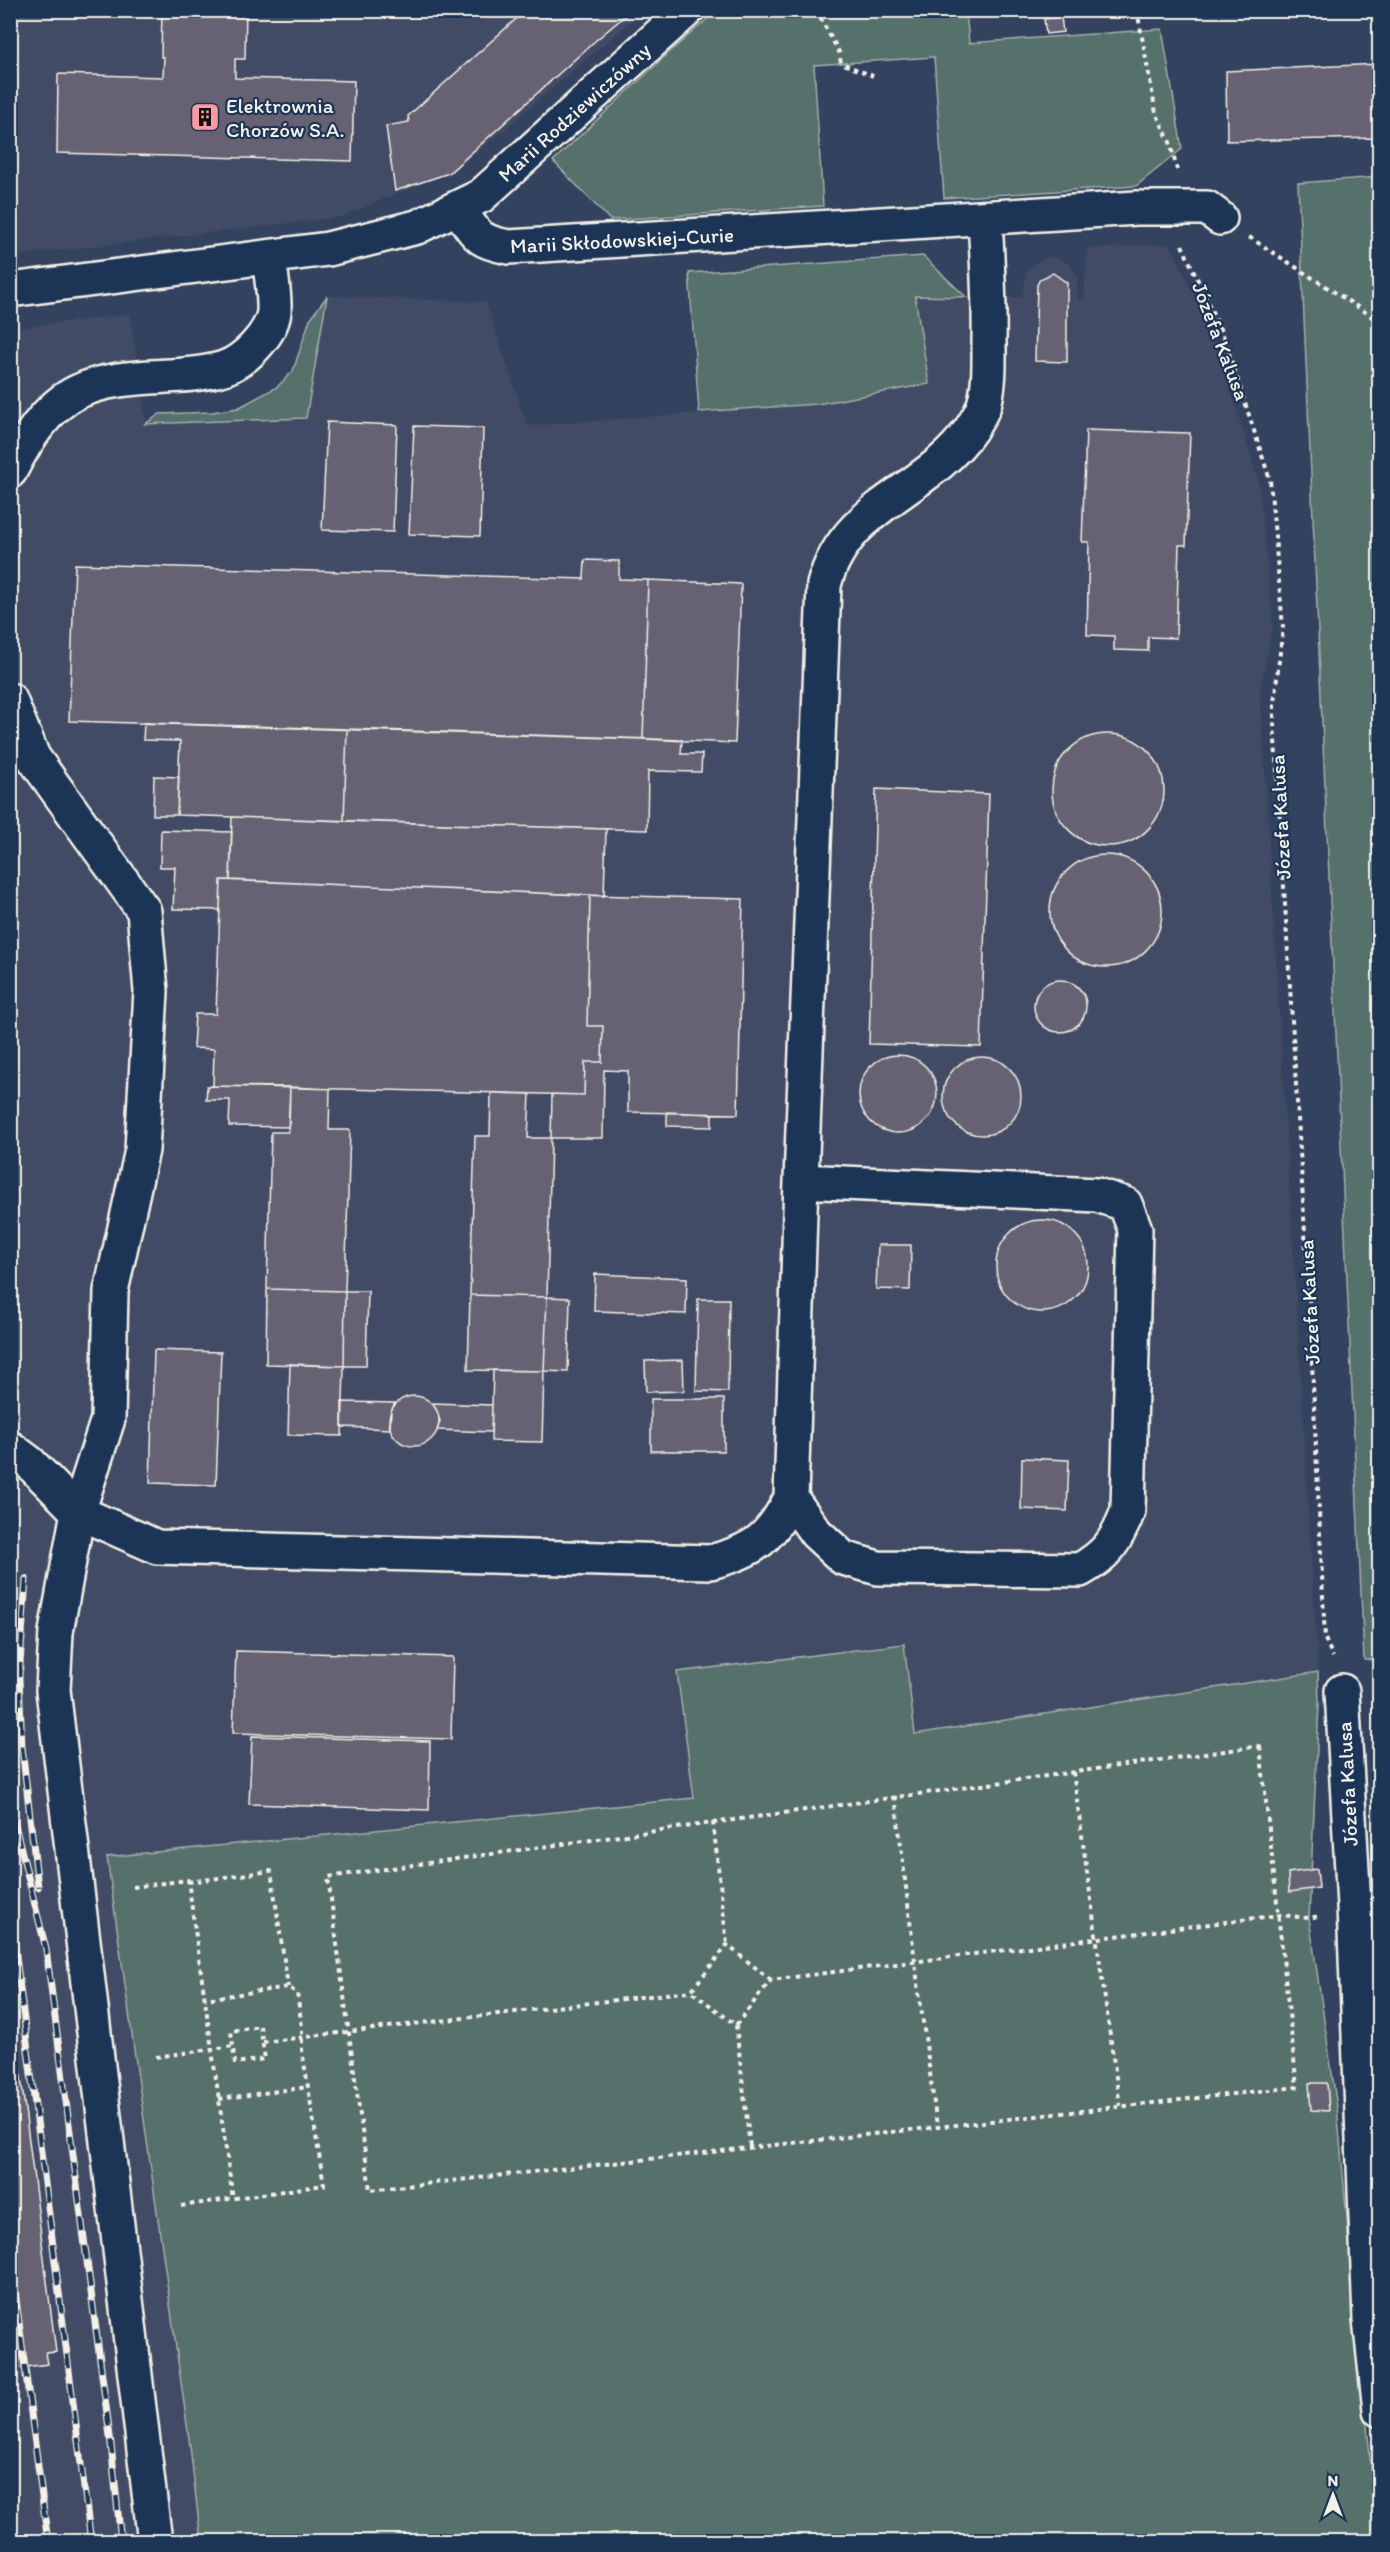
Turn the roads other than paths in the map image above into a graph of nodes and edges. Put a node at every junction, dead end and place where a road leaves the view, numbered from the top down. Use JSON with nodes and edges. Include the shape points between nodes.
{"nodes":[{"id":1,"x":687,"y":10,"type":"edge"},
{"id":2,"x":458,"y":208,"type":"junction"},
{"id":3,"x":985,"y":218,"type":"junction"},
{"id":4,"x":1220,"y":218,"type":"road end"},
{"id":5,"x":269,"y":257,"type":"junction"},
{"id":6,"x":10,"y":290,"type":"edge"},
{"id":7,"x":10,"y":471,"type":"edge"},
{"id":8,"x":10,"y":700,"type":"edge"},
{"id":9,"x":801,"y":1181,"type":"junction"},
{"id":10,"x":10,"y":1448,"type":"edge"},
{"id":11,"x":791,"y":1498,"type":"junction"},
{"id":12,"x":78,"y":1512,"type":"junction"},
{"id":13,"x":1342,"y":1691,"type":"road end"},
{"id":14,"x":1367,"y":1905,"type":"edge"},
{"id":15,"x":1380,"y":2410,"type":"edge"},
{"id":16,"x":155,"y":2541,"type":"edge"}],
"edges":[{"from":1,"to":2,"type":"street","name":"Marii Rodziewiczówny","via":[[525,158],[481,196]]},
{"from":2,"to":3,"type":"street","name":"Marii Skłodowskiej-Curie","via":[[486,243],[509,247]]},
{"from":2,"to":5,"type":"street","via":[[417,227],[369,240]]},
{"from":3,"to":4,"type":"street","name":"Marii Skłodowskiej-Curie","via":[[1137,208],[1207,208]]},
{"from":3,"to":9,"type":"street","via":[[989,373],[979,418],[948,456],[858,524],[831,560],[824,585]]},
{"from":5,"to":6,"type":"street"},
{"from":5,"to":7,"type":"street","via":[[274,313],[264,335],[249,353],[226,367],[114,380],[75,393],[44,419]]},
{"from":8,"to":12,"type":"street","via":[[33,757],[144,911],[149,968],[142,1150],[111,1291],[108,1419]]},
{"from":9,"to":11,"type":"street"},
{"from":9,"to":11,"type":"street","via":[[1097,1195],[1125,1204],[1135,1229],[1128,1511],[1117,1538],[1100,1559],[1080,1570],[878,1568],[843,1558],[816,1533]]},
{"from":10,"to":12,"type":"street"},
{"from":11,"to":12,"type":"street","via":[[778,1523],[763,1539],[738,1555],[710,1562],[157,1547]]},
{"from":12,"to":16,"type":"street","via":[[56,1632],[53,1690]]},
{"from":13,"to":14,"type":"street","name":"Józefa Kalusa"},
{"from":14,"to":15,"type":"street","name":"Józefa Kalusa","via":[[1370,2319]]}]}
